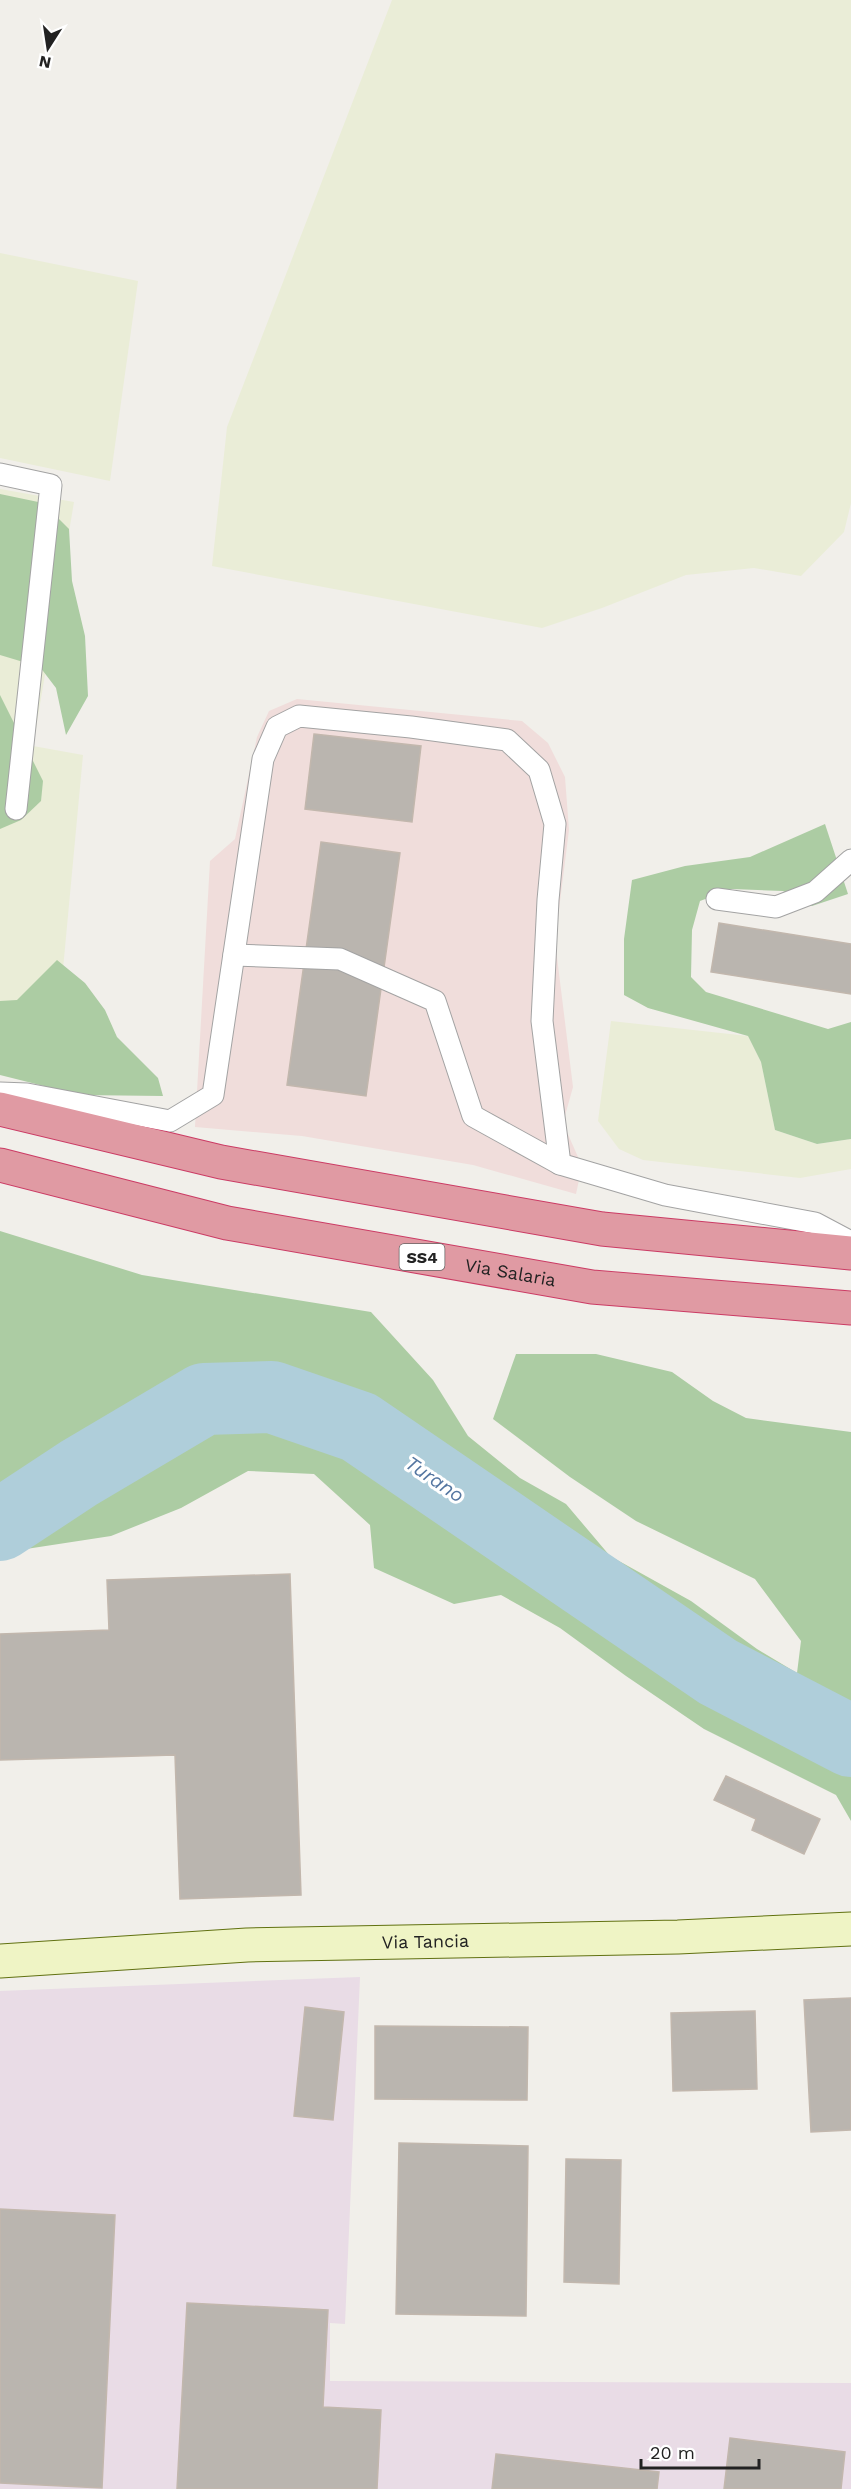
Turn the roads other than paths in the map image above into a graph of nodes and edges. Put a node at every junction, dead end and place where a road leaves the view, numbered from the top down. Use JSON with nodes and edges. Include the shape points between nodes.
{"nodes":[{"id":1,"x":0,"y":474,"type":"edge"},
{"id":2,"x":16,"y":809,"type":"dead end"},
{"id":3,"x":851,"y":860,"type":"edge"},
{"id":4,"x":717,"y":899,"type":"dead end"},
{"id":5,"x":234,"y":955,"type":"junction"},
{"id":6,"x":0,"y":1093,"type":"edge"},
{"id":7,"x":0,"y":1109,"type":"edge"},
{"id":8,"x":560,"y":1164,"type":"junction"},
{"id":9,"x":0,"y":1165,"type":"edge"},
{"id":10,"x":851,"y":1242,"type":"edge"},
{"id":11,"x":851,"y":1253,"type":"edge"},
{"id":12,"x":851,"y":1308,"type":"edge"},
{"id":13,"x":851,"y":1929,"type":"edge"},
{"id":14,"x":0,"y":1961,"type":"edge"}],
"edges":[{"from":1,"to":2,"type":"lane","via":[[51,485]]},
{"from":3,"to":4,"type":"lane","via":[[815,892],[776,907]]},
{"from":5,"to":6,"type":"lane","via":[[213,1095],[170,1121],[27,1094]]},
{"from":5,"to":8,"type":"lane","via":[[340,959],[435,1001],[473,1116]]},
{"from":5,"to":8,"type":"lane","via":[[263,759],[277,727],[299,716],[507,740],[539,770],[555,824],[542,1021]]},
{"from":7,"to":11,"type":"highway","via":[[221,1162],[602,1229]]},
{"from":8,"to":10,"type":"lane","via":[[665,1195],[815,1223]]},
{"from":9,"to":12,"type":"highway","name":"Via Salaria","number":"SS4","via":[[227,1223],[592,1287]]},
{"from":13,"to":14,"type":"main road","name":"Via Tancia","via":[[678,1937],[247,1945]]}]}
